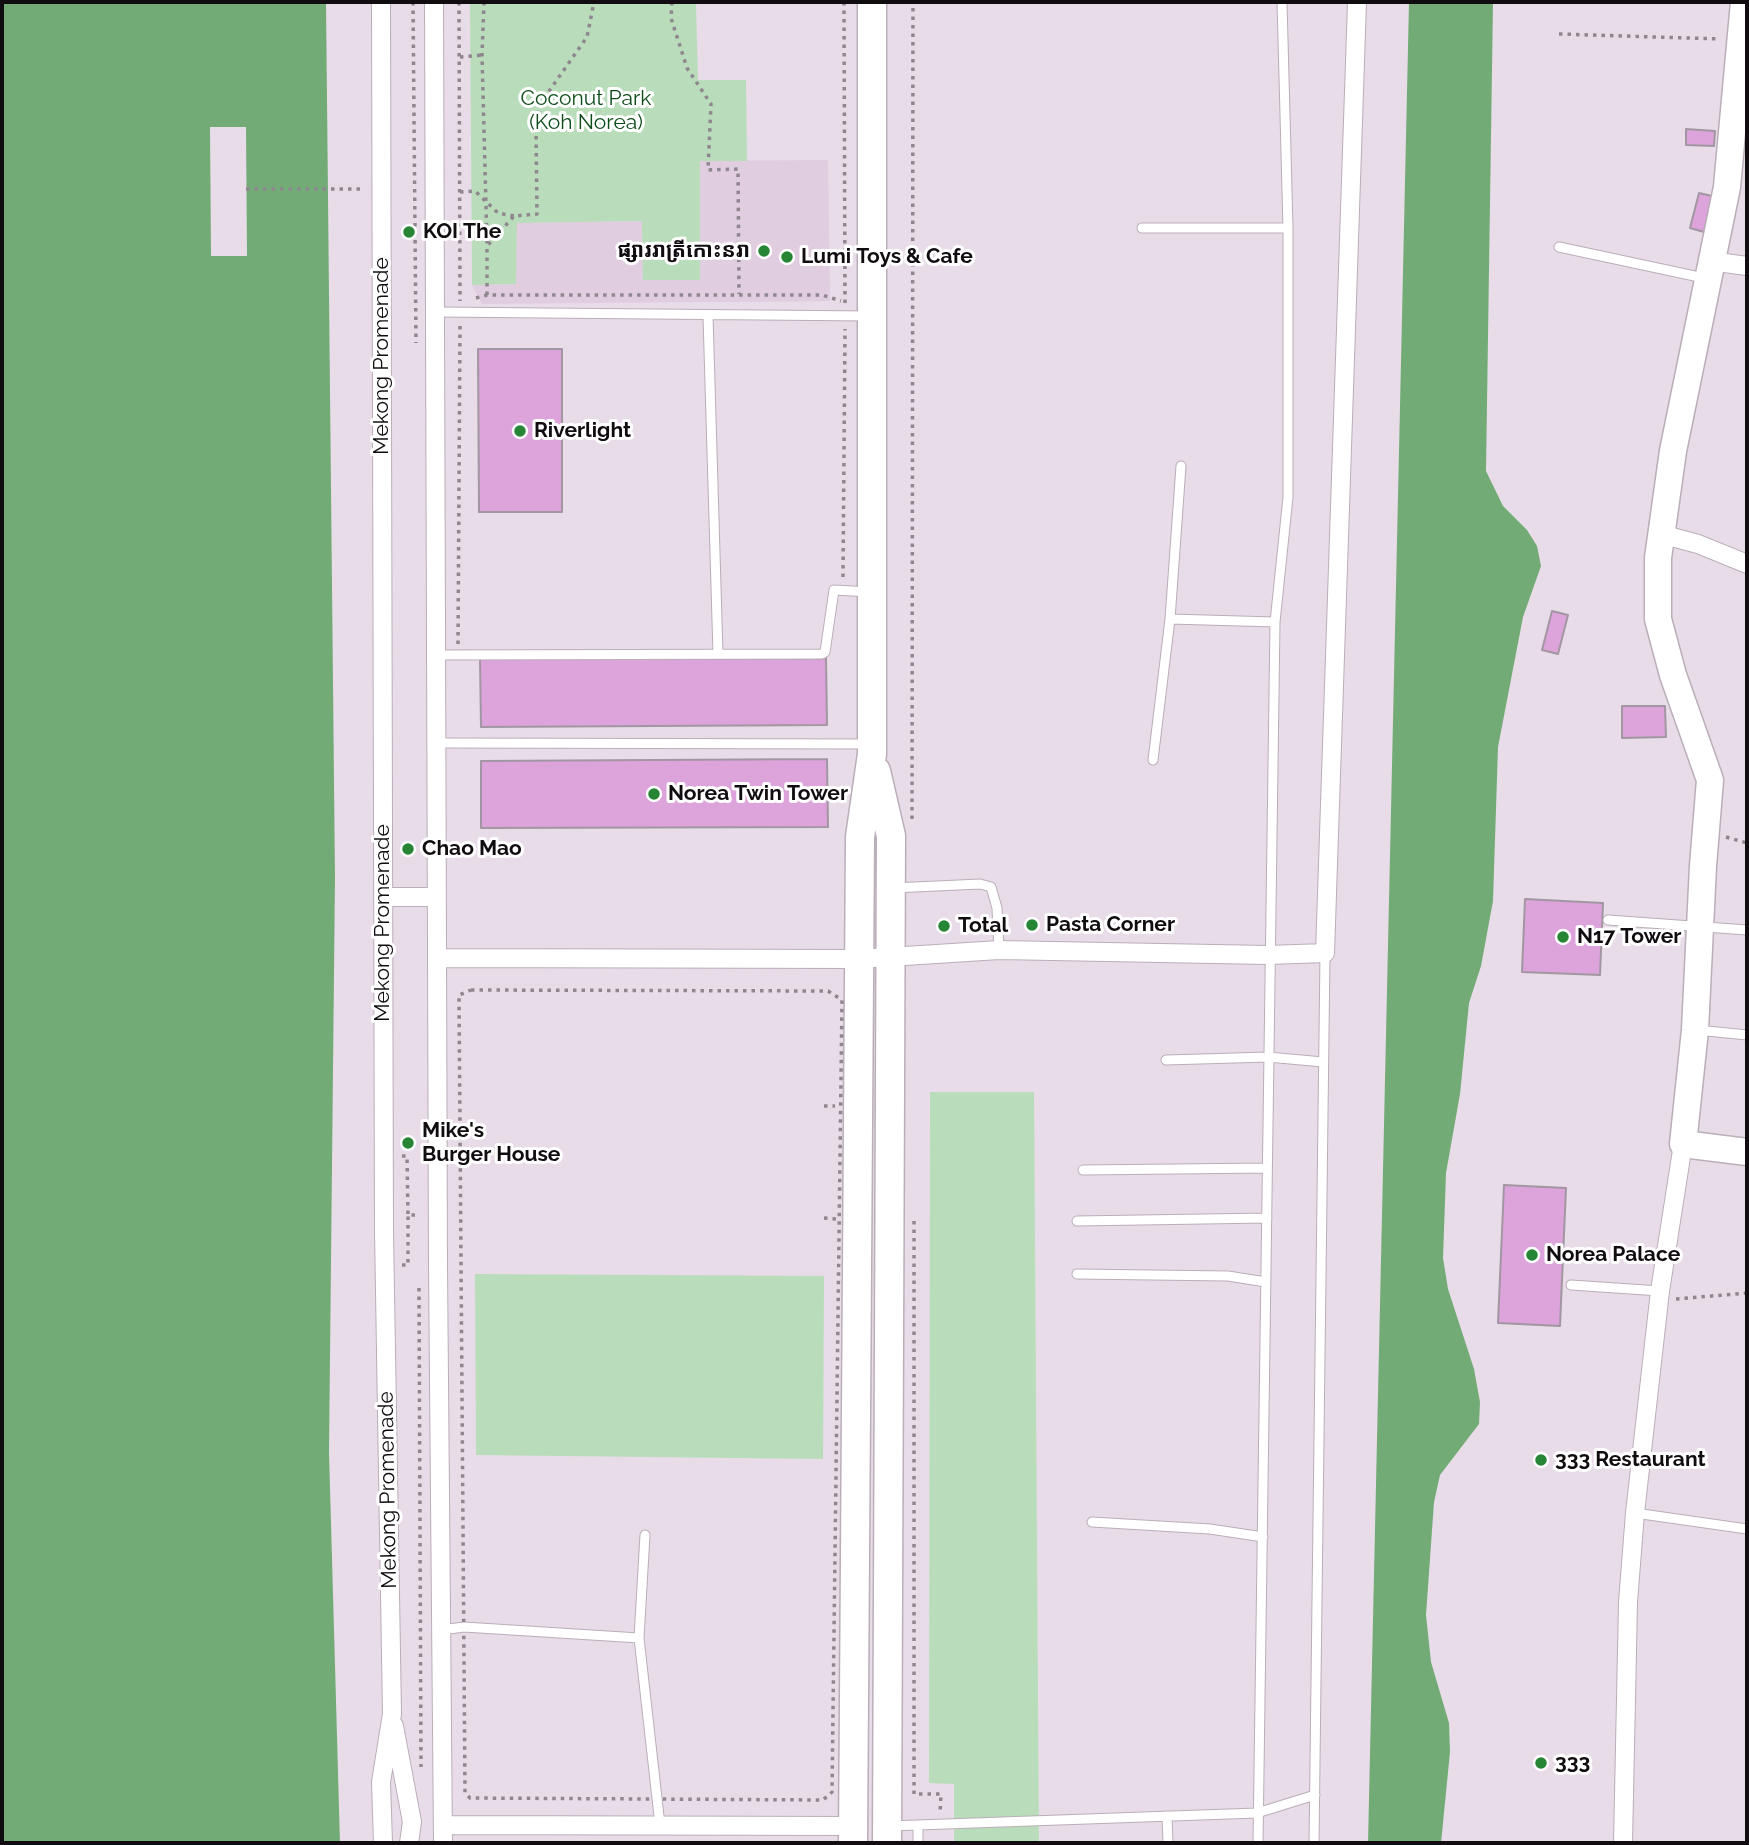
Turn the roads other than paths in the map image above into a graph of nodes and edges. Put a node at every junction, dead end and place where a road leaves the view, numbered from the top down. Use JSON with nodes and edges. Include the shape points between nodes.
{"nodes":[{"id":1,"x":381,"y":2,"type":"edge"},
{"id":2,"x":434,"y":2,"type":"edge"},
{"id":3,"x":872,"y":2,"type":"edge"},
{"id":4,"x":1282,"y":2,"type":"edge"},
{"id":5,"x":1357,"y":2,"type":"edge"},
{"id":6,"x":1744,"y":2,"type":"edge"},
{"id":7,"x":1142,"y":228,"type":"dead end"},
{"id":8,"x":1288,"y":228,"type":"junction"},
{"id":9,"x":1559,"y":247,"type":"dead end"},
{"id":10,"x":1747,"y":266,"type":"edge"},
{"id":11,"x":1709,"y":270,"type":"junction"},
{"id":12,"x":437,"y":312,"type":"junction"},
{"id":13,"x":708,"y":316,"type":"junction"},
{"id":14,"x":859,"y":316,"type":"junction"},
{"id":15,"x":1181,"y":466,"type":"dead end"},
{"id":16,"x":1661,"y":534,"type":"junction"},
{"id":17,"x":1747,"y":565,"type":"edge"},
{"id":18,"x":872,"y":592,"type":"junction"},
{"id":19,"x":1170,"y":619,"type":"junction"},
{"id":20,"x":1275,"y":622,"type":"junction"},
{"id":21,"x":718,"y":654,"type":"junction"},
{"id":22,"x":436,"y":655,"type":"junction"},
{"id":23,"x":437,"y":743,"type":"junction"},
{"id":24,"x":872,"y":749,"type":"junction"},
{"id":25,"x":1153,"y":760,"type":"dead end"},
{"id":26,"x":890,"y":888,"type":"junction"},
{"id":27,"x":383,"y":897,"type":"junction"},
{"id":28,"x":436,"y":897,"type":"junction"},
{"id":29,"x":1608,"y":920,"type":"dead end"},
{"id":30,"x":1700,"y":925,"type":"junction"},
{"id":31,"x":1747,"y":930,"type":"edge"},
{"id":32,"x":999,"y":950,"type":"junction"},
{"id":33,"x":1325,"y":953,"type":"junction"},
{"id":34,"x":1268,"y":955,"type":"junction"},
{"id":35,"x":438,"y":958,"type":"junction"},
{"id":36,"x":889,"y":958,"type":"junction"},
{"id":37,"x":858,"y":959,"type":"junction"},
{"id":38,"x":1695,"y":1030,"type":"junction"},
{"id":39,"x":1747,"y":1035,"type":"edge"},
{"id":40,"x":1268,"y":1057,"type":"junction"},
{"id":41,"x":1166,"y":1060,"type":"dead end"},
{"id":42,"x":1323,"y":1062,"type":"junction"},
{"id":43,"x":1683,"y":1144,"type":"junction"},
{"id":44,"x":1747,"y":1152,"type":"edge"},
{"id":45,"x":1266,"y":1168,"type":"junction"},
{"id":46,"x":1083,"y":1170,"type":"dead end"},
{"id":47,"x":1266,"y":1217,"type":"junction"},
{"id":48,"x":1077,"y":1221,"type":"dead end"},
{"id":49,"x":1077,"y":1274,"type":"dead end"},
{"id":50,"x":1266,"y":1282,"type":"junction"},
{"id":51,"x":1571,"y":1285,"type":"dead end"},
{"id":52,"x":1659,"y":1296,"type":"junction"},
{"id":53,"x":1635,"y":1513,"type":"junction"},
{"id":54,"x":1092,"y":1522,"type":"dead end"},
{"id":55,"x":1747,"y":1529,"type":"edge"},
{"id":56,"x":645,"y":1535,"type":"dead end"},
{"id":57,"x":1263,"y":1537,"type":"junction"},
{"id":58,"x":441,"y":1630,"type":"junction"},
{"id":59,"x":639,"y":1638,"type":"junction"},
{"id":60,"x":392,"y":1714,"type":"junction"},
{"id":61,"x":1315,"y":1795,"type":"junction"},
{"id":62,"x":1257,"y":1813,"type":"junction"},
{"id":63,"x":1167,"y":1816,"type":"junction"},
{"id":64,"x":660,"y":1825,"type":"junction"},
{"id":65,"x":918,"y":1825,"type":"junction"},
{"id":66,"x":443,"y":1834,"type":"edge"},
{"id":67,"x":887,"y":1834,"type":"edge"},
{"id":68,"x":853,"y":1835,"type":"edge"},
{"id":69,"x":383,"y":1843,"type":"edge"},
{"id":70,"x":409,"y":1843,"type":"edge"},
{"id":71,"x":918,"y":1843,"type":"edge"},
{"id":72,"x":1168,"y":1843,"type":"edge"},
{"id":73,"x":1258,"y":1843,"type":"edge"},
{"id":74,"x":1314,"y":1843,"type":"edge"},
{"id":75,"x":1623,"y":1843,"type":"edge"}],
"edges":[{"from":1,"to":27,"type":"street","name":"Mekong Promenade"},
{"from":2,"to":12,"type":"street"},
{"from":3,"to":14,"type":"main road"},
{"from":4,"to":8,"type":"lane"},
{"from":5,"to":33,"type":"street"},
{"from":6,"to":11,"type":"street","via":[[1735,148]]},
{"from":7,"to":8,"type":"lane"},
{"from":8,"to":20,"type":"lane","via":[[1288,497]]},
{"from":9,"to":11,"type":"lane"},
{"from":10,"to":11,"type":"street"},
{"from":11,"to":16,"type":"street"},
{"from":12,"to":13,"type":"lane","via":[[460,308]]},
{"from":12,"to":22,"type":"street"},
{"from":13,"to":14,"type":"lane"},
{"from":13,"to":21,"type":"lane"},
{"from":14,"to":18,"type":"main road"},
{"from":15,"to":19,"type":"lane"},
{"from":16,"to":17,"type":"street"},
{"from":16,"to":30,"type":"street","via":[[1658,619],[1710,780]]},
{"from":18,"to":21,"type":"lane","via":[[834,590],[822,654]]},
{"from":18,"to":24,"type":"main road"},
{"from":19,"to":20,"type":"lane"},
{"from":19,"to":25,"type":"lane"},
{"from":20,"to":34,"type":"lane"},
{"from":21,"to":22,"type":"lane"},
{"from":22,"to":23,"type":"street"},
{"from":23,"to":24,"type":"lane"},
{"from":23,"to":28,"type":"street"},
{"from":24,"to":26,"type":"main road","via":[[891,836]]},
{"from":24,"to":37,"type":"main road","via":[[860,837]]},
{"from":26,"to":32,"type":"lane","via":[[990,887],[996,901]]},
{"from":26,"to":36,"type":"main road"},
{"from":27,"to":28,"type":"street"},
{"from":27,"to":60,"type":"street","name":"Mekong Promenade","via":[[383,1231]]},
{"from":28,"to":35,"type":"street"},
{"from":29,"to":30,"type":"lane"},
{"from":30,"to":31,"type":"lane"},
{"from":30,"to":38,"type":"street"},
{"from":32,"to":34,"type":"street"},
{"from":32,"to":36,"type":"street"},
{"from":33,"to":34,"type":"street"},
{"from":33,"to":42,"type":"lane"},
{"from":34,"to":40,"type":"lane"},
{"from":35,"to":37,"type":"street"},
{"from":35,"to":58,"type":"street"},
{"from":36,"to":37,"type":"street"},
{"from":36,"to":67,"type":"main road"},
{"from":37,"to":68,"type":"main road"},
{"from":38,"to":39,"type":"lane"},
{"from":38,"to":43,"type":"street"},
{"from":40,"to":41,"type":"lane"},
{"from":40,"to":42,"type":"lane"},
{"from":40,"to":45,"type":"lane"},
{"from":42,"to":61,"type":"lane"},
{"from":43,"to":44,"type":"street"},
{"from":43,"to":52,"type":"street"},
{"from":45,"to":46,"type":"lane"},
{"from":45,"to":47,"type":"lane"},
{"from":47,"to":48,"type":"lane"},
{"from":47,"to":50,"type":"lane"},
{"from":49,"to":50,"type":"lane","via":[[1228,1276]]},
{"from":50,"to":57,"type":"lane"},
{"from":51,"to":52,"type":"lane"},
{"from":52,"to":53,"type":"street"},
{"from":53,"to":55,"type":"lane"},
{"from":53,"to":75,"type":"street","via":[[1628,1602]]},
{"from":54,"to":57,"type":"lane","via":[[1210,1528]]},
{"from":56,"to":59,"type":"lane"},
{"from":57,"to":62,"type":"lane"},
{"from":58,"to":59,"type":"lane","via":[[464,1627]]},
{"from":58,"to":66,"type":"street"},
{"from":59,"to":64,"type":"lane"},
{"from":60,"to":69,"type":"street","name":"Mekong Promenade","via":[[381,1782]]},
{"from":60,"to":70,"type":"street","via":[[412,1822]]},
{"from":61,"to":62,"type":"lane"},
{"from":61,"to":74,"type":"lane"},
{"from":62,"to":63,"type":"lane"},
{"from":62,"to":73,"type":"lane"},
{"from":63,"to":65,"type":"lane"},
{"from":63,"to":72,"type":"lane"},
{"from":64,"to":66,"type":"street"},
{"from":64,"to":68,"type":"street"},
{"from":65,"to":67,"type":"lane"},
{"from":65,"to":71,"type":"lane"}]}
